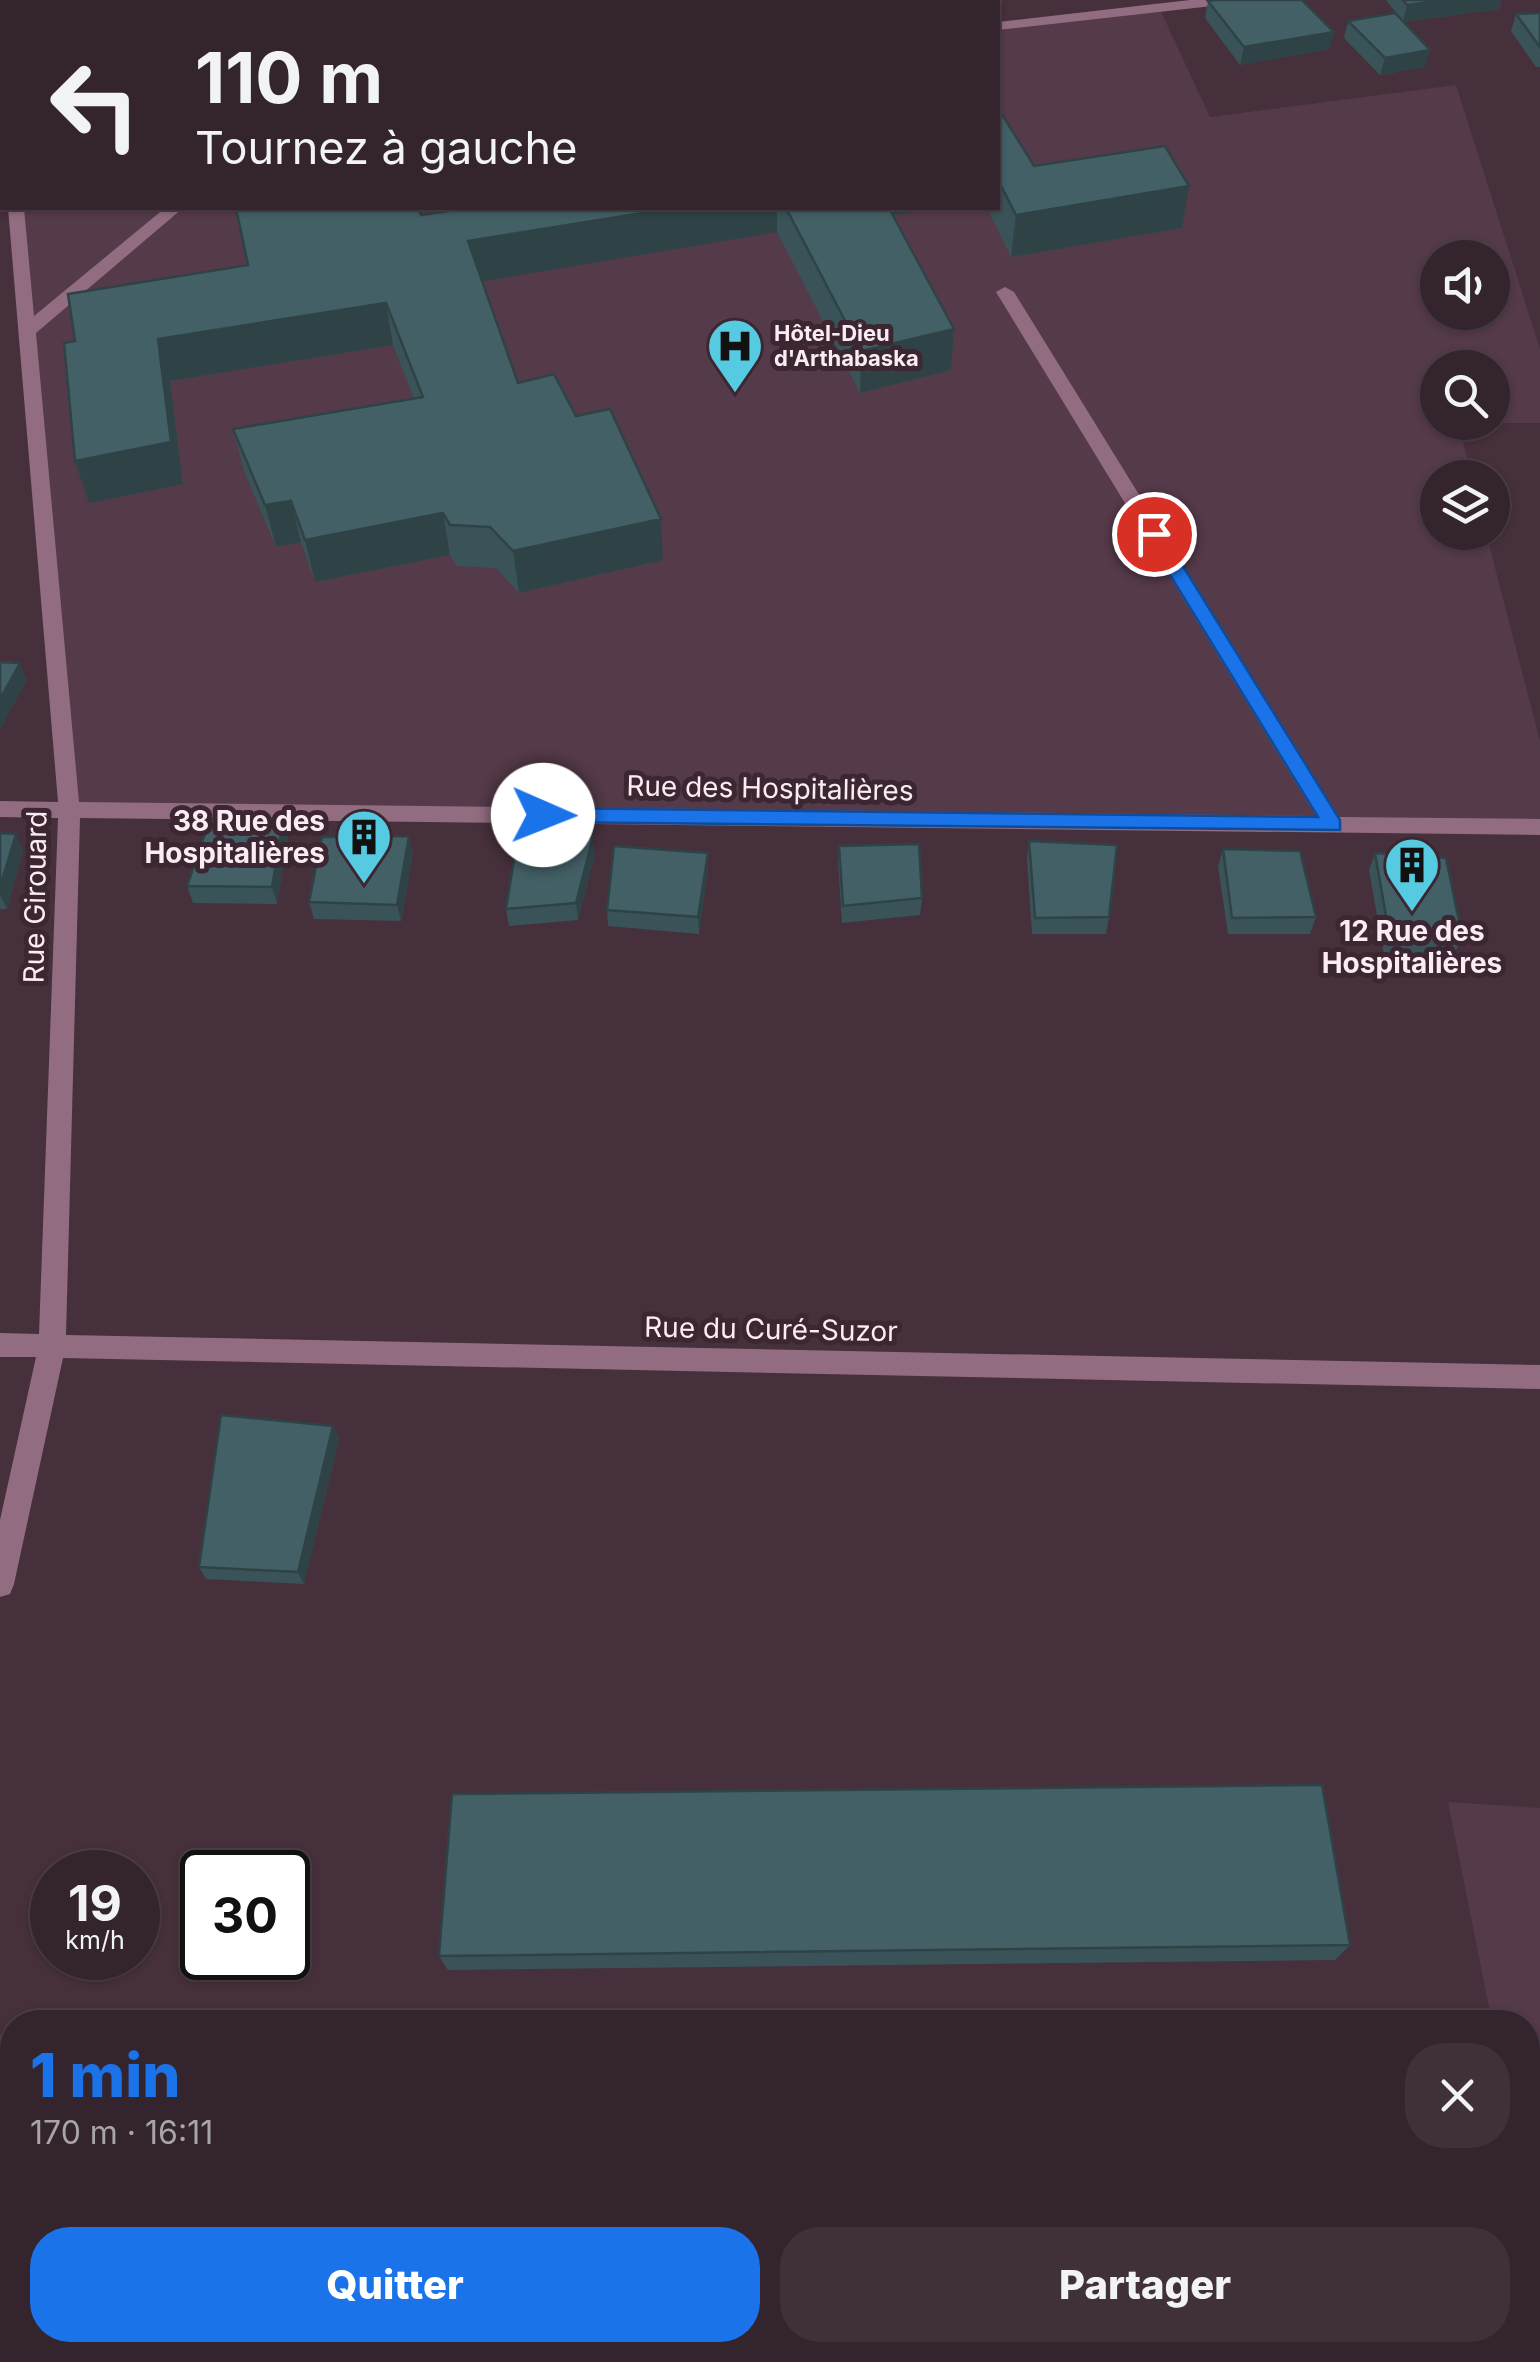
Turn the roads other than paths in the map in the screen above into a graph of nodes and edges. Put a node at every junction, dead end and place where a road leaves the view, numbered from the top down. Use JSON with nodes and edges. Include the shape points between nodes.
{"nodes":[{"id":1,"x":1230,"y":0,"type":"edge"},
{"id":2,"x":1000,"y":26,"type":"edge"},
{"id":3,"x":16,"y":210,"type":"edge"},
{"id":4,"x":173,"y":210,"type":"edge"},
{"id":5,"x":1005,"y":292,"type":"dead end"},
{"id":6,"x":27,"y":330,"type":"junction"},
{"id":7,"x":0,"y":808,"type":"edge"},
{"id":8,"x":69,"y":810,"type":"junction"},
{"id":9,"x":1332,"y":825,"type":"junction"},
{"id":10,"x":1540,"y":827,"type":"edge"},
{"id":11,"x":0,"y":1345,"type":"edge"},
{"id":12,"x":52,"y":1346,"type":"junction"},
{"id":13,"x":1540,"y":1377,"type":"edge"},
{"id":14,"x":0,"y":1584,"type":"edge"}],
"edges":[{"from":1,"to":2,"type":"street"},
{"from":3,"to":6,"type":"street","name":"Rue Girouard"},
{"from":4,"to":6,"type":"street"},
{"from":5,"to":9,"type":"street"},
{"from":6,"to":8,"type":"street","name":"Rue Girouard"},
{"from":7,"to":8,"type":"street","name":"Rue des Hospitalières"},
{"from":8,"to":9,"type":"street","name":"Rue des Hospitalières"},
{"from":8,"to":12,"type":"street","name":"Rue Girouard"},
{"from":9,"to":10,"type":"street","name":"Rue des Hospitalières"},
{"from":11,"to":12,"type":"street","name":"Rue du Curé-Suzor"},
{"from":12,"to":13,"type":"street","name":"Rue du Curé-Suzor"},
{"from":12,"to":14,"type":"street","name":"Rue Girouard"}]}
